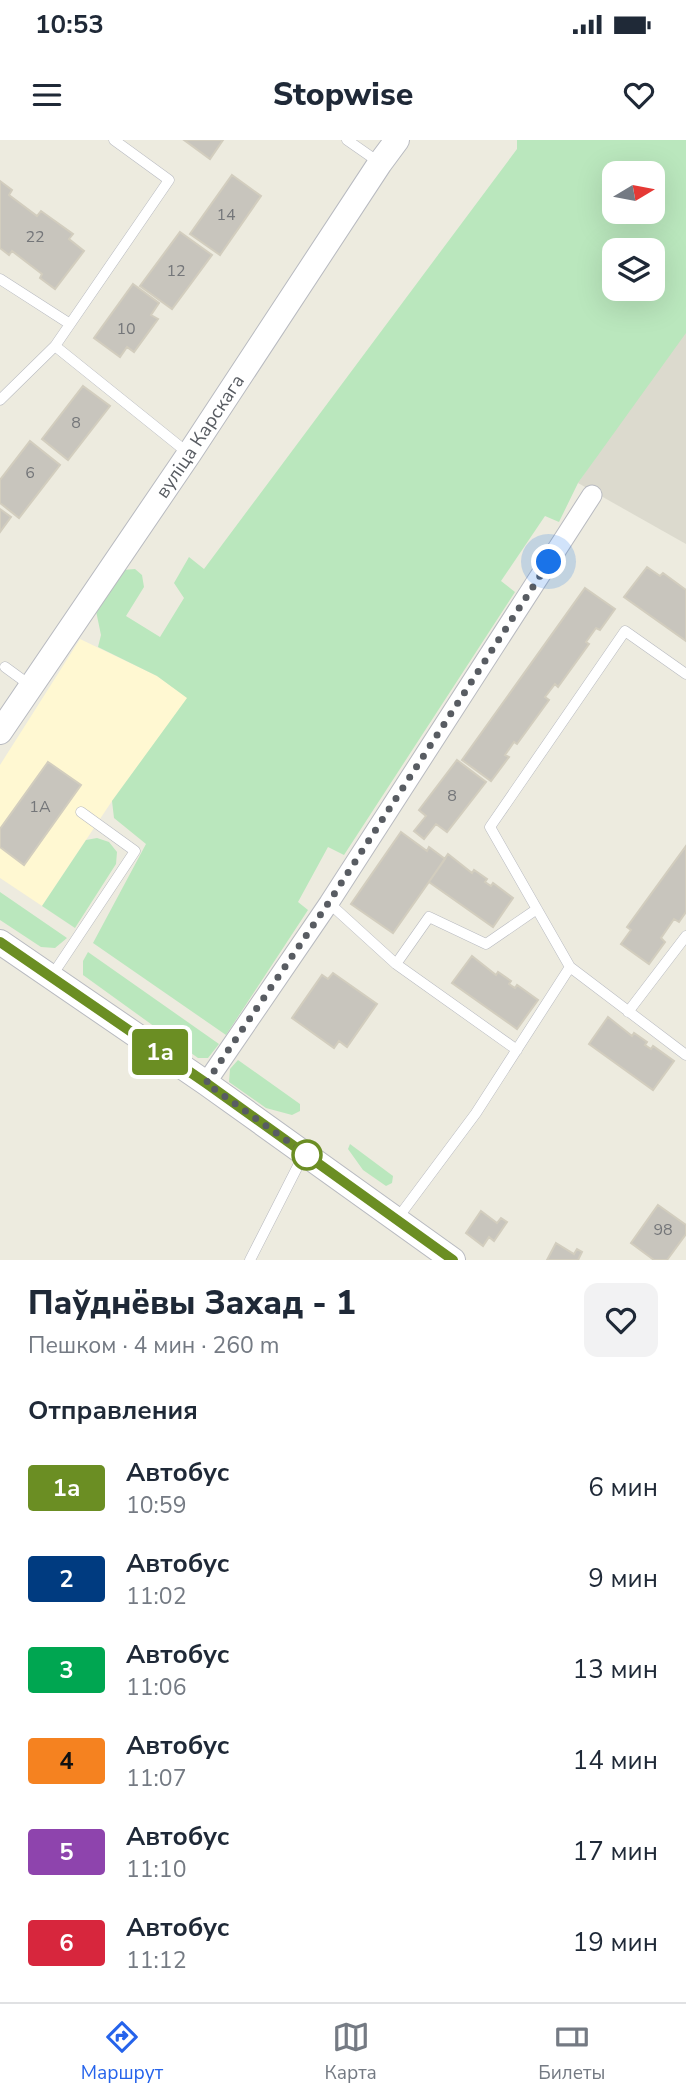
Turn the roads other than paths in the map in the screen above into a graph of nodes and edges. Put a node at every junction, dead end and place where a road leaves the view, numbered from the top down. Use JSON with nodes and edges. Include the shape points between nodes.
{"nodes":[{"id":1,"x":114,"y":140,"type":"edge"},
{"id":2,"x":346,"y":140,"type":"edge"},
{"id":3,"x":397,"y":140,"type":"edge"},
{"id":4,"x":380,"y":163,"type":"junction"},
{"id":5,"x":0,"y":279,"type":"edge"},
{"id":6,"x":70,"y":324,"type":"junction"},
{"id":7,"x":55,"y":346,"type":"junction"},
{"id":8,"x":0,"y":400,"type":"edge"},
{"id":9,"x":189,"y":454,"type":"junction"},
{"id":10,"x":592,"y":495,"type":"dead end"},
{"id":11,"x":5,"y":667,"type":"dead end"},
{"id":12,"x":686,"y":674,"type":"edge"},
{"id":13,"x":31,"y":686,"type":"junction"},
{"id":14,"x":0,"y":732,"type":"edge"},
{"id":15,"x":81,"y":812,"type":"dead end"},
{"id":16,"x":329,"y":902,"type":"junction"},
{"id":17,"x":537,"y":909,"type":"junction"},
{"id":18,"x":686,"y":936,"type":"edge"},
{"id":19,"x":0,"y":942,"type":"edge"},
{"id":20,"x":396,"y":964,"type":"junction"},
{"id":21,"x":569,"y":967,"type":"junction"},
{"id":22,"x":51,"y":977,"type":"junction"},
{"id":23,"x":628,"y":1012,"type":"junction"},
{"id":24,"x":517,"y":1050,"type":"junction"},
{"id":25,"x":686,"y":1055,"type":"edge"},
{"id":26,"x":206,"y":1083,"type":"junction"},
{"id":27,"x":304,"y":1153,"type":"junction"},
{"id":28,"x":397,"y":1220,"type":"junction"},
{"id":29,"x":250,"y":1260,"type":"edge"},
{"id":30,"x":453,"y":1260,"type":"edge"}],
"edges":[{"from":1,"to":6,"type":"lane","via":[[169,180]]},
{"from":2,"to":4,"type":"lane"},
{"from":3,"to":4,"type":"street","name":"вуліца Карскага"},
{"from":4,"to":9,"type":"street","name":"вуліца Карскага"},
{"from":5,"to":6,"type":"lane"},
{"from":6,"to":7,"type":"lane"},
{"from":7,"to":8,"type":"lane"},
{"from":7,"to":9,"type":"lane"},
{"from":9,"to":13,"type":"street","name":"вуліца Карскага"},
{"from":10,"to":16,"type":"street"},
{"from":11,"to":13,"type":"lane"},
{"from":12,"to":17,"type":"lane","via":[[625,631],[490,828]]},
{"from":13,"to":14,"type":"street","name":"вуліца Карскага"},
{"from":15,"to":22,"type":"lane","via":[[135,851]]},
{"from":16,"to":20,"type":"lane"},
{"from":16,"to":26,"type":"street"},
{"from":17,"to":20,"type":"lane","via":[[486,944],[429,917]]},
{"from":17,"to":21,"type":"lane"},
{"from":18,"to":23,"type":"lane"},
{"from":19,"to":22,"type":"street"},
{"from":20,"to":24,"type":"lane"},
{"from":21,"to":23,"type":"lane"},
{"from":21,"to":24,"type":"lane"},
{"from":22,"to":26,"type":"street"},
{"from":23,"to":25,"type":"lane"},
{"from":24,"to":28,"type":"lane"},
{"from":26,"to":27,"type":"street"},
{"from":27,"to":28,"type":"street"},
{"from":27,"to":29,"type":"lane"},
{"from":28,"to":30,"type":"street"}]}
